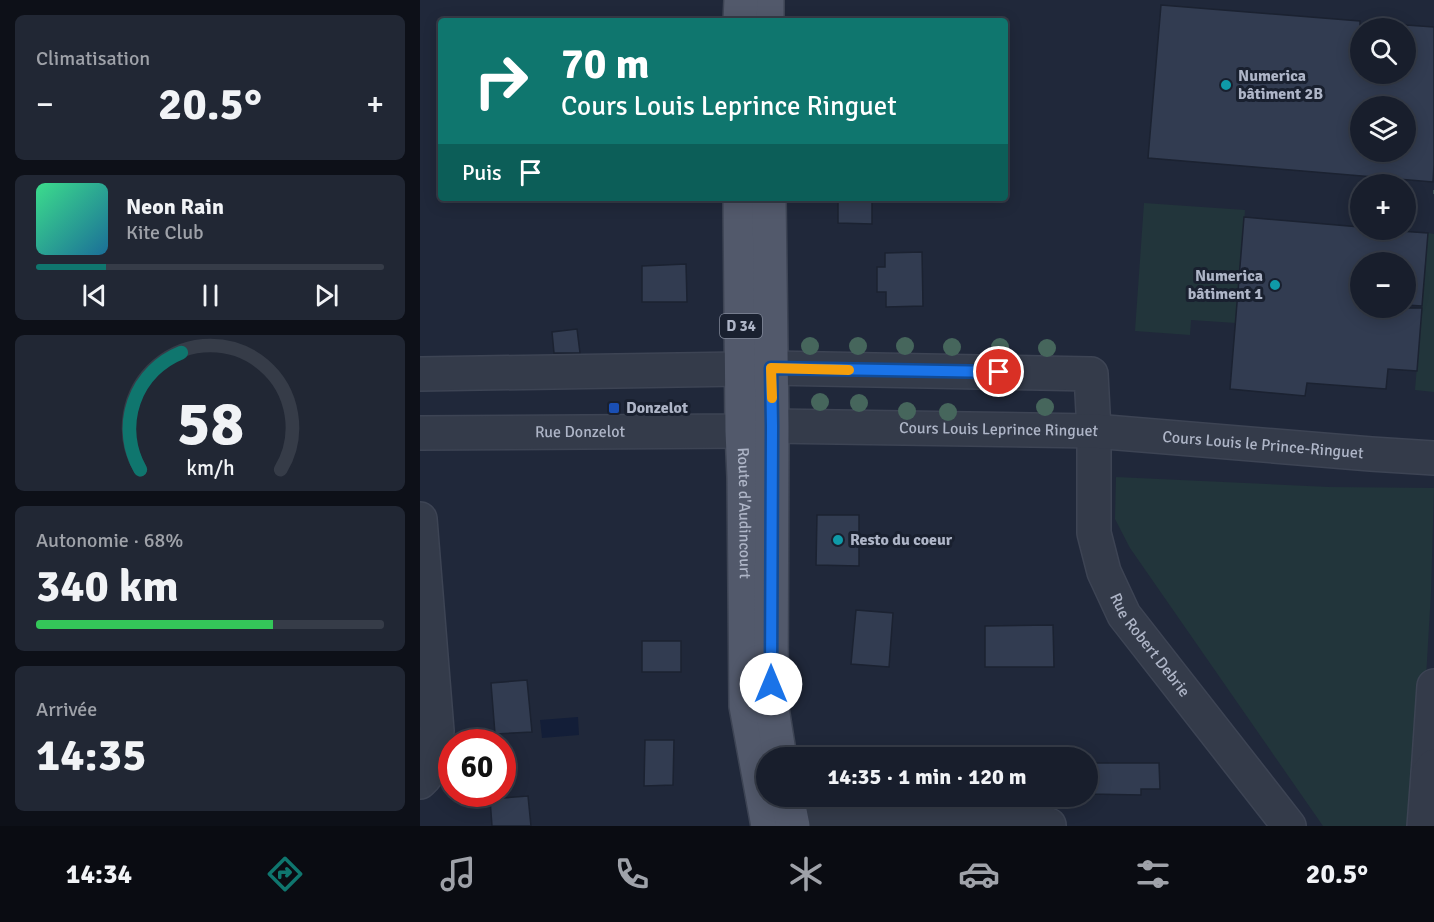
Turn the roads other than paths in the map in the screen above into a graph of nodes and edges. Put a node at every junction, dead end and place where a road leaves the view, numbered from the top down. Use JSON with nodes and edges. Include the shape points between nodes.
{"nodes":[{"id":1,"x":741,"y":0,"type":"edge"},
{"id":2,"x":766,"y":0,"type":"edge"},
{"id":3,"x":740,"y":18,"type":"edge"},
{"id":4,"x":767,"y":18,"type":"edge"},
{"id":5,"x":740,"y":201,"type":"edge"},
{"id":6,"x":769,"y":201,"type":"edge"},
{"id":7,"x":756,"y":369,"type":"junction"},
{"id":8,"x":420,"y":374,"type":"edge"},
{"id":9,"x":757,"y":428,"type":"junction"},
{"id":10,"x":1094,"y":431,"type":"junction"},
{"id":11,"x":420,"y":433,"type":"edge"},
{"id":12,"x":1434,"y":458,"type":"edge"},
{"id":13,"x":420,"y":519,"type":"edge"},
{"id":14,"x":1434,"y":686,"type":"edge"},
{"id":15,"x":778,"y":747,"type":"edge"},
{"id":16,"x":1431,"y":770,"type":"edge"},
{"id":17,"x":423,"y":779,"type":"edge"},
{"id":18,"x":785,"y":818,"type":"edge"},
{"id":19,"x":1049,"y":825,"type":"edge"},
{"id":20,"x":1289,"y":826,"type":"edge"},
{"id":21,"x":1424,"y":826,"type":"edge"}],
"edges":[{"from":1,"to":3,"type":"main road"},
{"from":2,"to":4,"type":"main road"},
{"from":5,"to":7,"type":"main road","name":"Route d'Audincourt","number":"D 34"},
{"from":6,"to":7,"type":"main road","name":"Route d'Audincourt","number":"D 34"},
{"from":7,"to":8,"type":"street"},
{"from":7,"to":9,"type":"main road","name":"Route d'Audincourt","number":"D 34"},
{"from":7,"to":10,"type":"street","name":"Cours Louis Leprince Ringuet","via":[[1091,374]]},
{"from":9,"to":10,"type":"street","name":"Cours Louis Leprince Ringuet"},
{"from":9,"to":11,"type":"street","name":"Rue Donzelot"},
{"from":9,"to":15,"type":"main road","name":"Route d'Audincourt","number":"D 34","via":[[771,702]]},
{"from":9,"to":18,"type":"main road","name":"Route d'Audincourt","number":"D 34","via":[[744,477],[746,706]]},
{"from":10,"to":12,"type":"street","name":"Cours Louis le Prince-Ringuet"},
{"from":10,"to":20,"type":"street","name":"Rue Robert Debrie","via":[[1094,533],[1104,572],[1124,615]]},
{"from":13,"to":17,"type":"street","via":[[437,731]]},
{"from":14,"to":16,"type":"street"},
{"from":16,"to":21,"type":"street"},
{"from":18,"to":19,"type":"street","name":"Route d'Audincourt","via":[[875,824]]}]}
